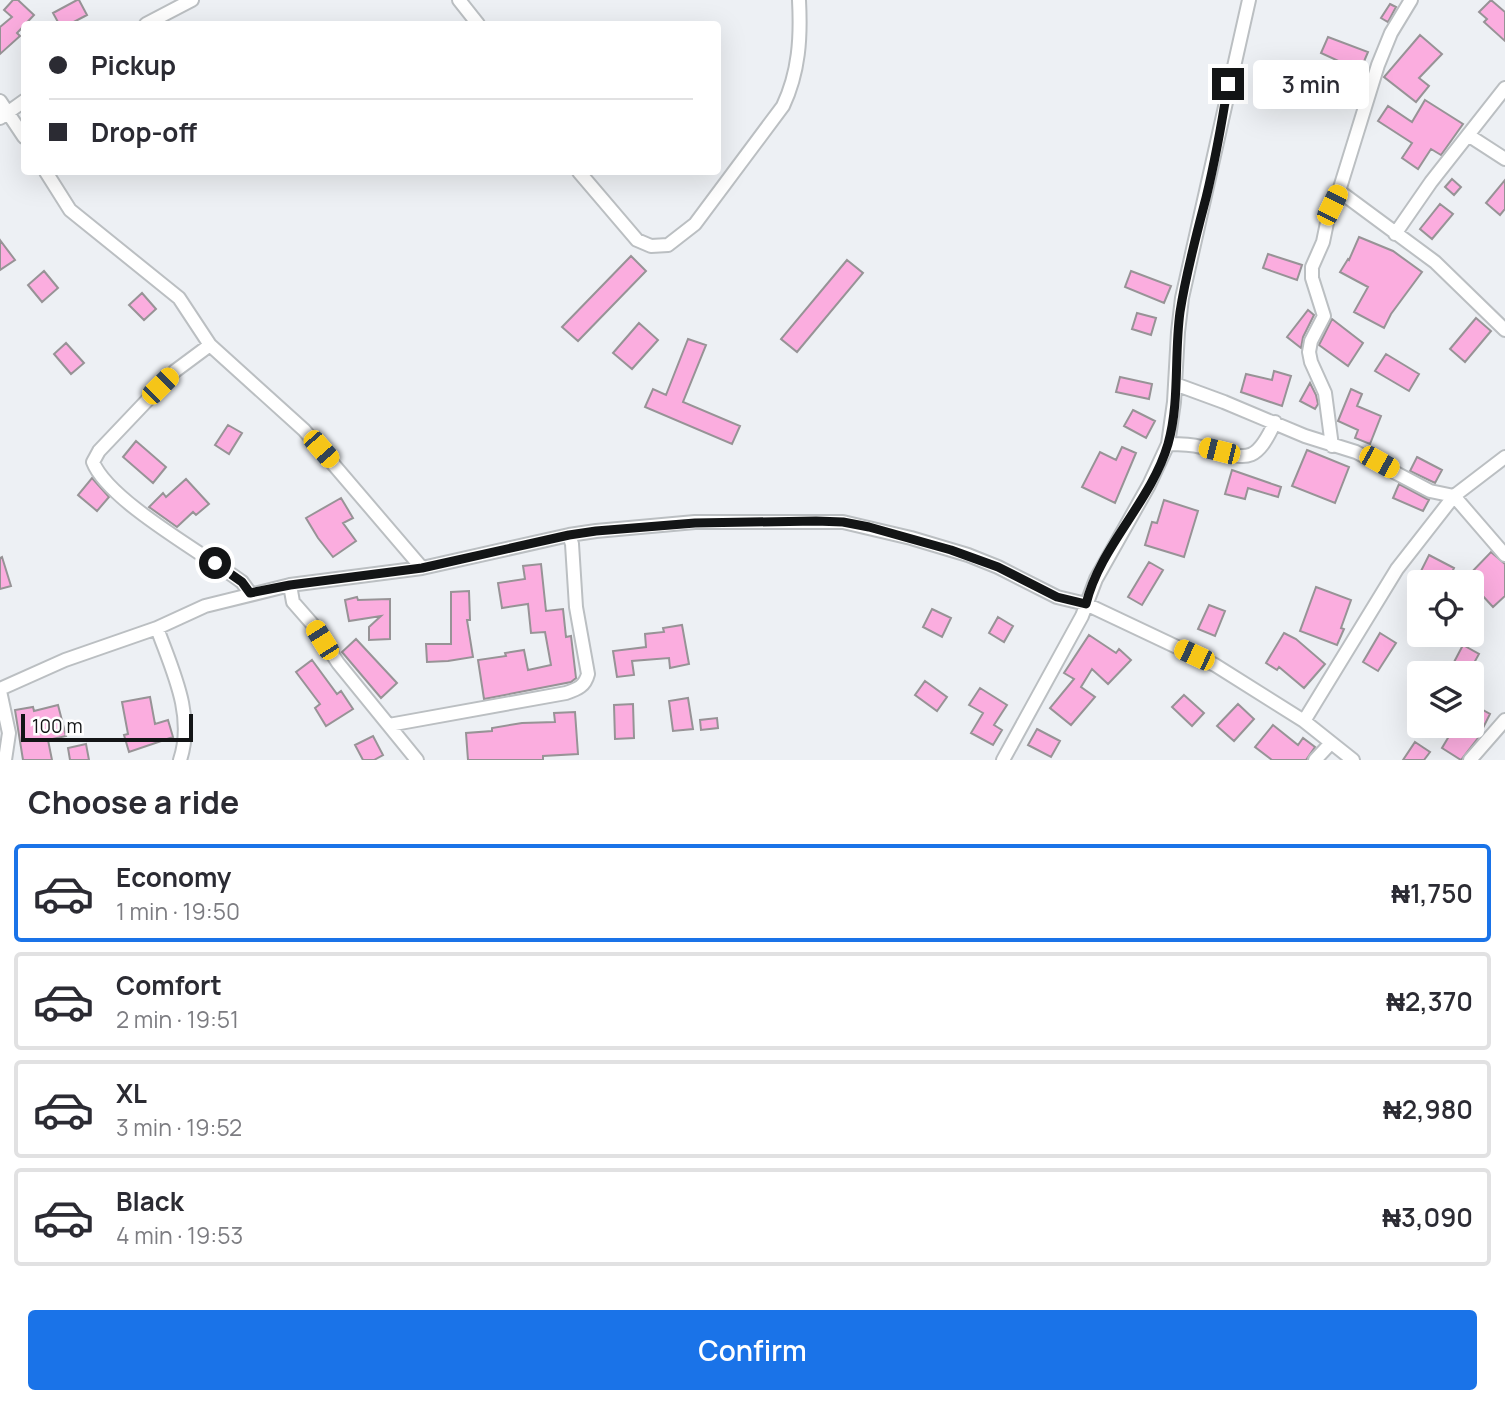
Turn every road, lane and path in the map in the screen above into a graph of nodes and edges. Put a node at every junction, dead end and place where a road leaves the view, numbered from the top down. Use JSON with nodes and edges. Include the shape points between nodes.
{"nodes":[{"id":1,"x":192,"y":0,"type":"edge"},
{"id":2,"x":459,"y":0,"type":"edge"},
{"id":3,"x":799,"y":0,"type":"edge"},
{"id":4,"x":1249,"y":0,"type":"edge"},
{"id":5,"x":1411,"y":0,"type":"edge"},
{"id":6,"x":152,"y":21,"type":"edge"},
{"id":7,"x":476,"y":21,"type":"edge"},
{"id":8,"x":1505,"y":88,"type":"edge"},
{"id":9,"x":21,"y":102,"type":"edge"},
{"id":10,"x":3,"y":110,"type":"edge"},
{"id":11,"x":21,"y":133,"type":"edge"},
{"id":12,"x":1468,"y":135,"type":"junction"},
{"id":13,"x":1505,"y":159,"type":"edge"},
{"id":14,"x":48,"y":175,"type":"edge"},
{"id":15,"x":582,"y":175,"type":"edge"},
{"id":16,"x":1339,"y":191,"type":"junction"},
{"id":17,"x":1395,"y":234,"type":"junction"},
{"id":18,"x":1505,"y":330,"type":"edge"},
{"id":19,"x":210,"y":345,"type":"junction"},
{"id":20,"x":1175,"y":384,"type":"junction"},
{"id":21,"x":1275,"y":422,"type":"junction"},
{"id":22,"x":1168,"y":444,"type":"junction"},
{"id":23,"x":1332,"y":446,"type":"junction"},
{"id":24,"x":1505,"y":457,"type":"edge"},
{"id":25,"x":1454,"y":496,"type":"junction"},
{"id":26,"x":569,"y":535,"type":"junction"},
{"id":27,"x":1505,"y":555,"type":"edge"},
{"id":28,"x":422,"y":568,"type":"junction"},
{"id":29,"x":290,"y":585,"type":"junction"},
{"id":30,"x":250,"y":593,"type":"junction"},
{"id":31,"x":1086,"y":604,"type":"junction"},
{"id":32,"x":158,"y":628,"type":"junction"},
{"id":33,"x":0,"y":690,"type":"edge"},
{"id":34,"x":1505,"y":720,"type":"edge"},
{"id":35,"x":1304,"y":721,"type":"junction"},
{"id":36,"x":389,"y":725,"type":"junction"},
{"id":37,"x":1330,"y":744,"type":"junction"},
{"id":38,"x":5,"y":760,"type":"edge"},
{"id":39,"x":180,"y":760,"type":"edge"},
{"id":40,"x":417,"y":760,"type":"edge"},
{"id":41,"x":1003,"y":760,"type":"edge"},
{"id":42,"x":1315,"y":760,"type":"edge"},
{"id":43,"x":1353,"y":760,"type":"edge"},
{"id":44,"x":1470,"y":760,"type":"edge"}],
"edges":[{"from":1,"to":6,"type":"street"},
{"from":2,"to":7,"type":"street"},
{"from":3,"to":15,"type":"street","via":[[801,38],[783,106],[695,224],[668,245],[651,246],[637,240]]},
{"from":4,"to":20,"type":"street","via":[[1191,250]]},
{"from":5,"to":16,"type":"street","via":[[1378,65]]},
{"from":8,"to":12,"type":"street"},
{"from":9,"to":10,"type":"street"},
{"from":10,"to":11,"type":"street"},
{"from":12,"to":13,"type":"street"},
{"from":12,"to":17,"type":"street"},
{"from":14,"to":19,"type":"street","via":[[70,210],[179,298]]},
{"from":16,"to":17,"type":"street"},
{"from":16,"to":23,"type":"street","via":[[1312,267],[1324,316],[1309,352],[1325,393]]},
{"from":17,"to":18,"type":"street","via":[[1435,262]]},
{"from":19,"to":28,"type":"street","via":[[304,430]]},
{"from":19,"to":30,"type":"street","via":[[175,371],[93,462],[97,474],[112,489],[242,582]]},
{"from":20,"to":21,"type":"street"},
{"from":20,"to":22,"type":"street"},
{"from":21,"to":22,"type":"street","via":[[1266,442],[1247,456]]},
{"from":21,"to":23,"type":"street"},
{"from":22,"to":31,"type":"street"},
{"from":23,"to":25,"type":"street","via":[[1379,462],[1430,491]]},
{"from":24,"to":25,"type":"street"},
{"from":25,"to":27,"type":"street"},
{"from":25,"to":35,"type":"street","via":[[1397,569]]},
{"from":26,"to":28,"type":"street"},
{"from":26,"to":31,"type":"street","via":[[695,523],[843,522],[934,545],[998,567],[1057,597]]},
{"from":26,"to":36,"type":"street","via":[[587,674],[582,687]]},
{"from":28,"to":29,"type":"street"},
{"from":29,"to":30,"type":"street"},
{"from":29,"to":36,"type":"street","via":[[293,602]]},
{"from":30,"to":32,"type":"street","via":[[205,606]]},
{"from":31,"to":35,"type":"street","via":[[1215,665]]},
{"from":31,"to":41,"type":"street"},
{"from":32,"to":33,"type":"street","via":[[65,660]]},
{"from":32,"to":39,"type":"street","via":[[185,708]]},
{"from":33,"to":38,"type":"street","via":[[9,733]]},
{"from":34,"to":44,"type":"street"},
{"from":35,"to":37,"type":"street"},
{"from":36,"to":40,"type":"street"},
{"from":37,"to":42,"type":"street"},
{"from":37,"to":43,"type":"street"}]}
